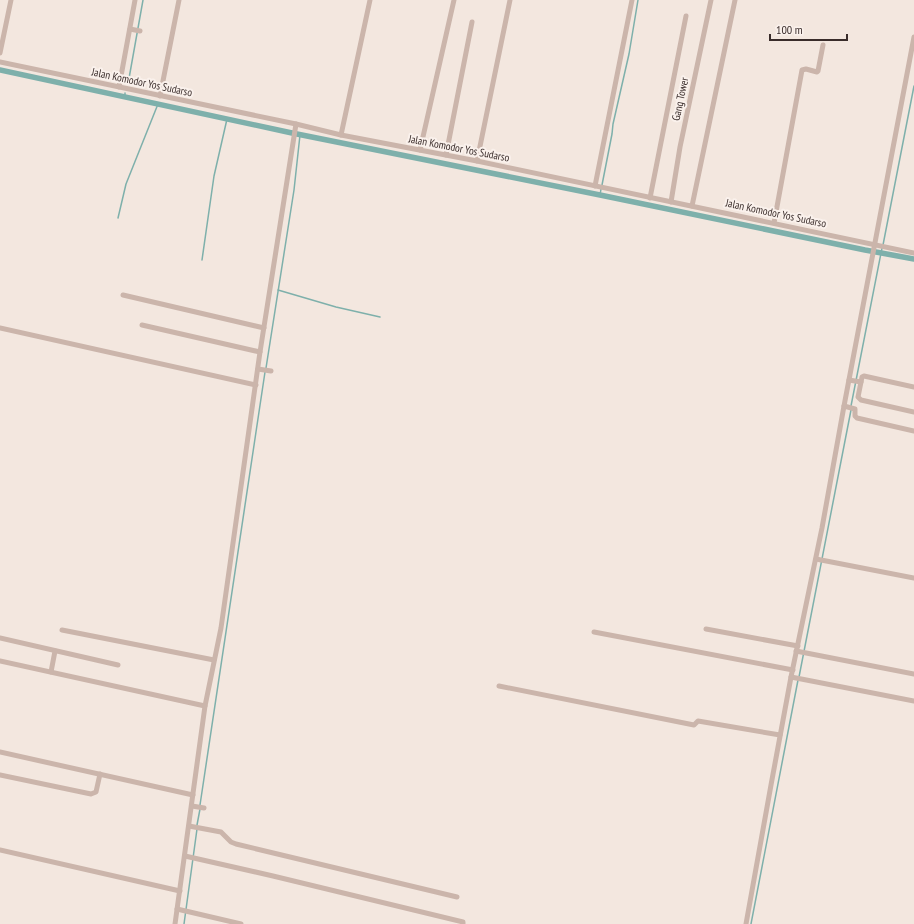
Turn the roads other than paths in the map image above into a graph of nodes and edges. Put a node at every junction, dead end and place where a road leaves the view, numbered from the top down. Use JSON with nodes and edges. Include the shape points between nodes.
{"nodes":[{"id":1,"x":11,"y":0,"type":"edge"},
{"id":2,"x":135,"y":0,"type":"edge"},
{"id":3,"x":179,"y":0,"type":"edge"},
{"id":4,"x":370,"y":0,"type":"edge"},
{"id":5,"x":454,"y":0,"type":"edge"},
{"id":6,"x":510,"y":0,"type":"edge"},
{"id":7,"x":632,"y":0,"type":"edge"},
{"id":8,"x":711,"y":0,"type":"edge"},
{"id":9,"x":735,"y":0,"type":"edge"},
{"id":10,"x":686,"y":16,"type":"dead end"},
{"id":11,"x":472,"y":22,"type":"dead end"},
{"id":12,"x":914,"y":37,"type":"edge"},
{"id":13,"x":823,"y":45,"type":"dead end"},
{"id":14,"x":0,"y":53,"type":"edge"},
{"id":15,"x":0,"y":62,"type":"edge"},
{"id":16,"x":119,"y":87,"type":"junction"},
{"id":17,"x":160,"y":96,"type":"junction"},
{"id":18,"x":296,"y":126,"type":"junction"},
{"id":19,"x":341,"y":136,"type":"junction"},
{"id":20,"x":420,"y":150,"type":"junction"},
{"id":21,"x":446,"y":155,"type":"junction"},
{"id":22,"x":477,"y":161,"type":"junction"},
{"id":23,"x":597,"y":186,"type":"junction"},
{"id":24,"x":650,"y":198,"type":"junction"},
{"id":25,"x":671,"y":202,"type":"junction"},
{"id":26,"x":692,"y":206,"type":"junction"},
{"id":27,"x":774,"y":223,"type":"junction"},
{"id":28,"x":875,"y":246,"type":"junction"},
{"id":29,"x":914,"y":253,"type":"edge"},
{"id":30,"x":123,"y":295,"type":"dead end"},
{"id":31,"x":142,"y":325,"type":"dead end"},
{"id":32,"x":0,"y":328,"type":"edge"},
{"id":33,"x":264,"y":328,"type":"junction"},
{"id":34,"x":260,"y":352,"type":"junction"},
{"id":35,"x":260,"y":370,"type":"junction"},
{"id":36,"x":270,"y":371,"type":"dead end"},
{"id":37,"x":850,"y":380,"type":"junction"},
{"id":38,"x":860,"y":382,"type":"junction"},
{"id":39,"x":256,"y":384,"type":"junction"},
{"id":40,"x":914,"y":388,"type":"edge"},
{"id":41,"x":844,"y":406,"type":"junction"},
{"id":42,"x":914,"y":412,"type":"edge"},
{"id":43,"x":914,"y":431,"type":"edge"},
{"id":44,"x":817,"y":559,"type":"junction"},
{"id":45,"x":914,"y":578,"type":"edge"},
{"id":46,"x":706,"y":629,"type":"dead end"},
{"id":47,"x":62,"y":630,"type":"dead end"},
{"id":48,"x":594,"y":632,"type":"dead end"},
{"id":49,"x":0,"y":638,"type":"edge"},
{"id":50,"x":798,"y":650,"type":"junction"},
{"id":51,"x":55,"y":651,"type":"junction"},
{"id":52,"x":214,"y":660,"type":"junction"},
{"id":53,"x":0,"y":661,"type":"edge"},
{"id":54,"x":118,"y":665,"type":"dead end"},
{"id":55,"x":793,"y":670,"type":"junction"},
{"id":56,"x":51,"y":672,"type":"junction"},
{"id":57,"x":914,"y":674,"type":"edge"},
{"id":58,"x":792,"y":677,"type":"junction"},
{"id":59,"x":498,"y":686,"type":"dead end"},
{"id":60,"x":914,"y":701,"type":"edge"},
{"id":61,"x":205,"y":706,"type":"junction"},
{"id":62,"x":780,"y":735,"type":"junction"},
{"id":63,"x":0,"y":752,"type":"edge"},
{"id":64,"x":100,"y":774,"type":"junction"},
{"id":65,"x":0,"y":775,"type":"edge"},
{"id":66,"x":193,"y":795,"type":"junction"},
{"id":67,"x":194,"y":806,"type":"junction"},
{"id":68,"x":204,"y":808,"type":"dead end"},
{"id":69,"x":191,"y":826,"type":"junction"},
{"id":70,"x":0,"y":850,"type":"edge"},
{"id":71,"x":187,"y":857,"type":"junction"},
{"id":72,"x":180,"y":892,"type":"junction"},
{"id":73,"x":457,"y":898,"type":"dead end"},
{"id":74,"x":180,"y":909,"type":"junction"},
{"id":75,"x":175,"y":924,"type":"edge"},
{"id":76,"x":241,"y":924,"type":"edge"},
{"id":77,"x":463,"y":924,"type":"edge"},
{"id":78,"x":746,"y":924,"type":"edge"}],
"edges":[{"from":1,"to":14,"type":"street"},
{"from":2,"to":16,"type":"street","via":[[135,30]]},
{"from":3,"to":17,"type":"street"},
{"from":4,"to":19,"type":"street"},
{"from":5,"to":20,"type":"street"},
{"from":6,"to":22,"type":"street"},
{"from":7,"to":23,"type":"street"},
{"from":8,"to":25,"type":"street","name":"Gang Tower"},
{"from":9,"to":26,"type":"street"},
{"from":10,"to":24,"type":"street"},
{"from":11,"to":21,"type":"street"},
{"from":12,"to":28,"type":"street"},
{"from":13,"to":27,"type":"street","via":[[818,71],[802,70]]},
{"from":15,"to":16,"type":"street","name":"Jalan Komodor Yos Sudarso"},
{"from":16,"to":17,"type":"street","name":"Jalan Komodor Yos Sudarso"},
{"from":17,"to":18,"type":"street","name":"Jalan Komodor Yos Sudarso"},
{"from":18,"to":19,"type":"street","name":"Jalan Komodor Yos Sudarso"},
{"from":18,"to":33,"type":"street"},
{"from":19,"to":20,"type":"street","name":"Jalan Komodor Yos Sudarso"},
{"from":20,"to":21,"type":"street","name":"Jalan Komodor Yos Sudarso"},
{"from":21,"to":22,"type":"street","name":"Jalan Komodor Yos Sudarso"},
{"from":22,"to":23,"type":"street","name":"Jalan Komodor Yos Sudarso"},
{"from":23,"to":24,"type":"street","name":"Jalan Komodor Yos Sudarso"},
{"from":24,"to":25,"type":"street","name":"Jalan Komodor Yos Sudarso"},
{"from":25,"to":26,"type":"street","name":"Jalan Komodor Yos Sudarso"},
{"from":26,"to":27,"type":"street","name":"Jalan Komodor Yos Sudarso"},
{"from":27,"to":28,"type":"street","name":"Jalan Komodor Yos Sudarso"},
{"from":28,"to":29,"type":"street","name":"Jalan Komodor Yos Sudarso"},
{"from":28,"to":37,"type":"street"},
{"from":30,"to":33,"type":"street"},
{"from":31,"to":34,"type":"street"},
{"from":32,"to":39,"type":"street"},
{"from":33,"to":34,"type":"street"},
{"from":34,"to":35,"type":"street"},
{"from":35,"to":36,"type":"street"},
{"from":35,"to":39,"type":"street"},
{"from":37,"to":38,"type":"street"},
{"from":37,"to":41,"type":"street"},
{"from":38,"to":40,"type":"street","via":[[862,377],[867,376]]},
{"from":38,"to":42,"type":"street","via":[[860,399]]},
{"from":39,"to":52,"type":"street","via":[[221,628]]},
{"from":41,"to":43,"type":"street","via":[[855,409],[857,418]]},
{"from":41,"to":44,"type":"street"},
{"from":44,"to":45,"type":"street"},
{"from":44,"to":50,"type":"street"},
{"from":46,"to":50,"type":"street"},
{"from":47,"to":52,"type":"street"},
{"from":48,"to":55,"type":"street"},
{"from":49,"to":51,"type":"street"},
{"from":50,"to":55,"type":"street"},
{"from":50,"to":57,"type":"street"},
{"from":51,"to":54,"type":"street"},
{"from":51,"to":56,"type":"street"},
{"from":52,"to":61,"type":"street"},
{"from":53,"to":56,"type":"street"},
{"from":55,"to":58,"type":"street"},
{"from":56,"to":61,"type":"street"},
{"from":58,"to":60,"type":"street"},
{"from":58,"to":62,"type":"street"},
{"from":59,"to":62,"type":"street","via":[[694,725],[698,721]]},
{"from":61,"to":66,"type":"street"},
{"from":62,"to":78,"type":"street"},
{"from":63,"to":64,"type":"street"},
{"from":64,"to":65,"type":"street","via":[[94,794]]},
{"from":64,"to":66,"type":"street"},
{"from":66,"to":67,"type":"street"},
{"from":67,"to":68,"type":"street"},
{"from":67,"to":69,"type":"street"},
{"from":69,"to":71,"type":"street"},
{"from":69,"to":73,"type":"street","via":[[221,832],[236,844]]},
{"from":70,"to":72,"type":"street"},
{"from":71,"to":72,"type":"street"},
{"from":71,"to":77,"type":"street"},
{"from":72,"to":74,"type":"street"},
{"from":74,"to":75,"type":"street"},
{"from":74,"to":76,"type":"street"}]}
